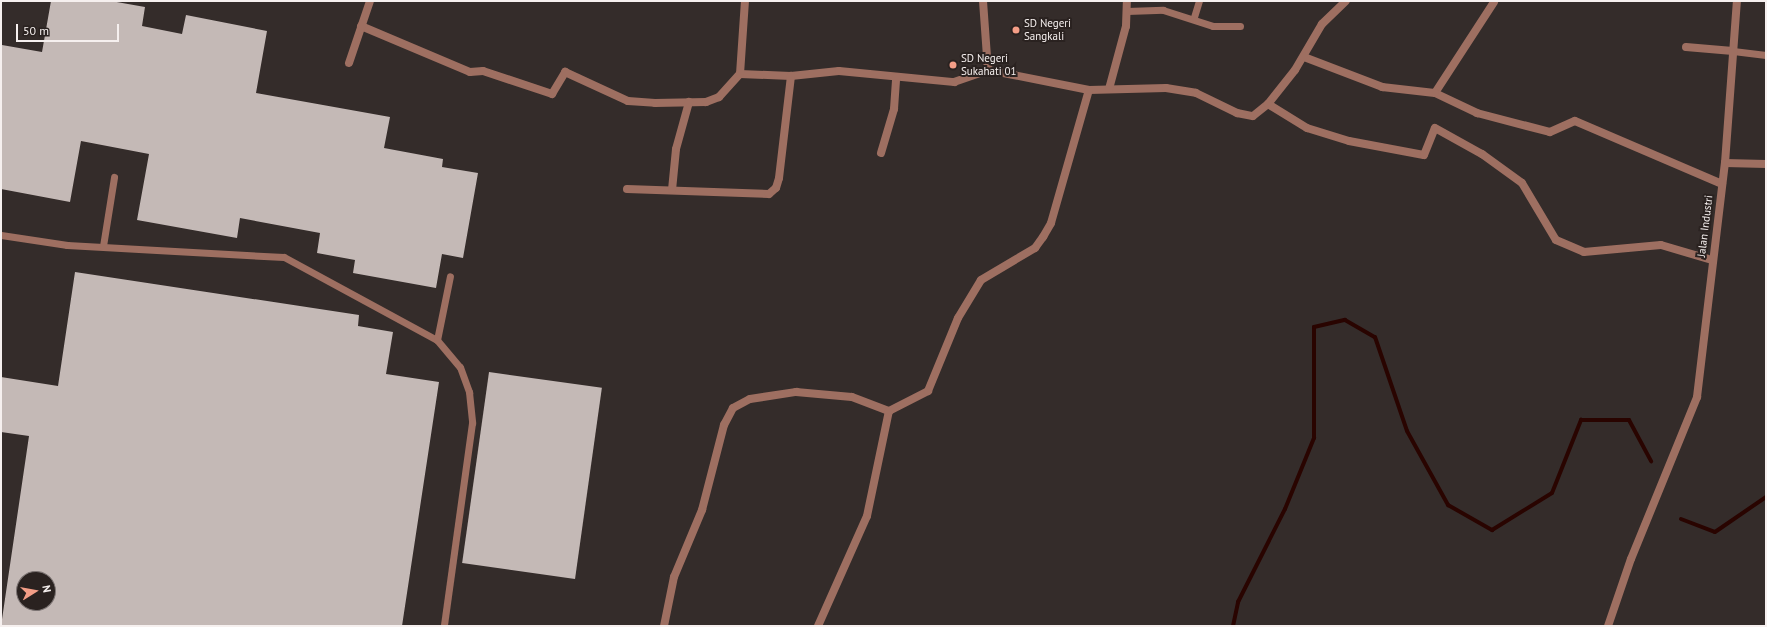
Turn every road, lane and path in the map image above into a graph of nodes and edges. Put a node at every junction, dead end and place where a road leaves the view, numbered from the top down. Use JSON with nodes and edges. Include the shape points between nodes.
{"nodes":[{"id":1,"x":370,"y":1,"type":"edge"},
{"id":2,"x":745,"y":1,"type":"edge"},
{"id":3,"x":983,"y":1,"type":"edge"},
{"id":4,"x":1127,"y":1,"type":"edge"},
{"id":5,"x":1199,"y":1,"type":"edge"},
{"id":6,"x":1346,"y":1,"type":"edge"},
{"id":7,"x":1737,"y":1,"type":"edge"},
{"id":8,"x":1494,"y":2,"type":"dead end"},
{"id":9,"x":1127,"y":11,"type":"junction"},
{"id":10,"x":1194,"y":18,"type":"junction"},
{"id":11,"x":361,"y":26,"type":"junction"},
{"id":12,"x":1240,"y":26,"type":"dead end"},
{"id":13,"x":1686,"y":47,"type":"dead end"},
{"id":14,"x":1733,"y":51,"type":"junction"},
{"id":15,"x":1766,"y":55,"type":"edge"},
{"id":16,"x":1304,"y":57,"type":"junction"},
{"id":17,"x":349,"y":63,"type":"dead end"},
{"id":18,"x":988,"y":70,"type":"junction"},
{"id":19,"x":740,"y":74,"type":"junction"},
{"id":20,"x":791,"y":76,"type":"junction"},
{"id":21,"x":896,"y":76,"type":"junction"},
{"id":22,"x":1109,"y":89,"type":"junction"},
{"id":23,"x":1089,"y":90,"type":"junction"},
{"id":24,"x":1435,"y":93,"type":"junction"},
{"id":25,"x":689,"y":102,"type":"junction"},
{"id":26,"x":1268,"y":104,"type":"junction"},
{"id":27,"x":881,"y":153,"type":"dead end"},
{"id":28,"x":1726,"y":163,"type":"junction"},
{"id":29,"x":1766,"y":164,"type":"edge"},
{"id":30,"x":114,"y":177,"type":"dead end"},
{"id":31,"x":1722,"y":184,"type":"junction"},
{"id":32,"x":627,"y":189,"type":"dead end"},
{"id":33,"x":672,"y":190,"type":"junction"},
{"id":34,"x":1,"y":235,"type":"edge"},
{"id":35,"x":103,"y":246,"type":"junction"},
{"id":36,"x":1712,"y":260,"type":"junction"},
{"id":37,"x":450,"y":276,"type":"dead end"},
{"id":38,"x":437,"y":340,"type":"junction"},
{"id":39,"x":889,"y":411,"type":"junction"},
{"id":40,"x":444,"y":626,"type":"edge"},
{"id":41,"x":664,"y":626,"type":"edge"},
{"id":42,"x":818,"y":626,"type":"edge"},
{"id":43,"x":1608,"y":626,"type":"edge"}],
"edges":[{"from":1,"to":11,"type":"street"},
{"from":2,"to":19,"type":"street"},
{"from":3,"to":18,"type":"street"},
{"from":4,"to":9,"type":"street"},
{"from":5,"to":10,"type":"lane"},
{"from":6,"to":16,"type":"street","via":[[1322,24]]},
{"from":7,"to":14,"type":"street","name":"Jalan Industri"},
{"from":8,"to":24,"type":"street"},
{"from":9,"to":10,"type":"lane","via":[[1163,10]]},
{"from":9,"to":22,"type":"street","via":[[1126,26]]},
{"from":10,"to":12,"type":"lane","via":[[1213,26]]},
{"from":11,"to":17,"type":"street"},
{"from":11,"to":25,"type":"street","via":[[470,72],[483,71],[552,94],[565,72],[628,101]]},
{"from":13,"to":14,"type":"street"},
{"from":14,"to":15,"type":"lane"},
{"from":14,"to":28,"type":"street","name":"Jalan Industri"},
{"from":16,"to":24,"type":"street","via":[[1382,87]]},
{"from":16,"to":26,"type":"street"},
{"from":18,"to":21,"type":"street","via":[[954,82]]},
{"from":18,"to":23,"type":"street"},
{"from":19,"to":20,"type":"street"},
{"from":19,"to":25,"type":"street","via":[[719,97]]},
{"from":20,"to":21,"type":"street","via":[[839,71]]},
{"from":20,"to":33,"type":"street","via":[[776,188],[759,194]]},
{"from":21,"to":27,"type":"street","via":[[894,108]]},
{"from":22,"to":23,"type":"street"},
{"from":22,"to":26,"type":"street","via":[[1166,88],[1196,93],[1247,116],[1258,113]]},
{"from":23,"to":39,"type":"street","via":[[1051,223],[1043,237],[1035,248],[981,280],[955,324],[928,392]]},
{"from":24,"to":31,"type":"street","via":[[1477,113],[1550,132],[1575,121]]},
{"from":25,"to":33,"type":"street","via":[[676,149]]},
{"from":26,"to":36,"type":"street","via":[[1307,128],[1349,141],[1424,155],[1435,128],[1482,154],[1522,183],[1556,240],[1584,252],[1661,245]]},
{"from":28,"to":29,"type":"street"},
{"from":28,"to":31,"type":"street","name":"Jalan Industri"},
{"from":30,"to":35,"type":"lane"},
{"from":31,"to":36,"type":"street","name":"Jalan Industri"},
{"from":32,"to":33,"type":"street"},
{"from":34,"to":35,"type":"lane"},
{"from":35,"to":38,"type":"lane","via":[[284,257]]},
{"from":36,"to":43,"type":"street","name":"Jalan Industri","via":[[1698,397],[1678,451],[1630,560]]},
{"from":37,"to":38,"type":"lane"},
{"from":38,"to":40,"type":"lane","via":[[460,367],[469,392],[472,423]]},
{"from":39,"to":41,"type":"street","via":[[852,397],[802,392],[750,399],[733,408],[724,425],[702,510],[674,577]]},
{"from":39,"to":42,"type":"street","via":[[867,516]]}]}
